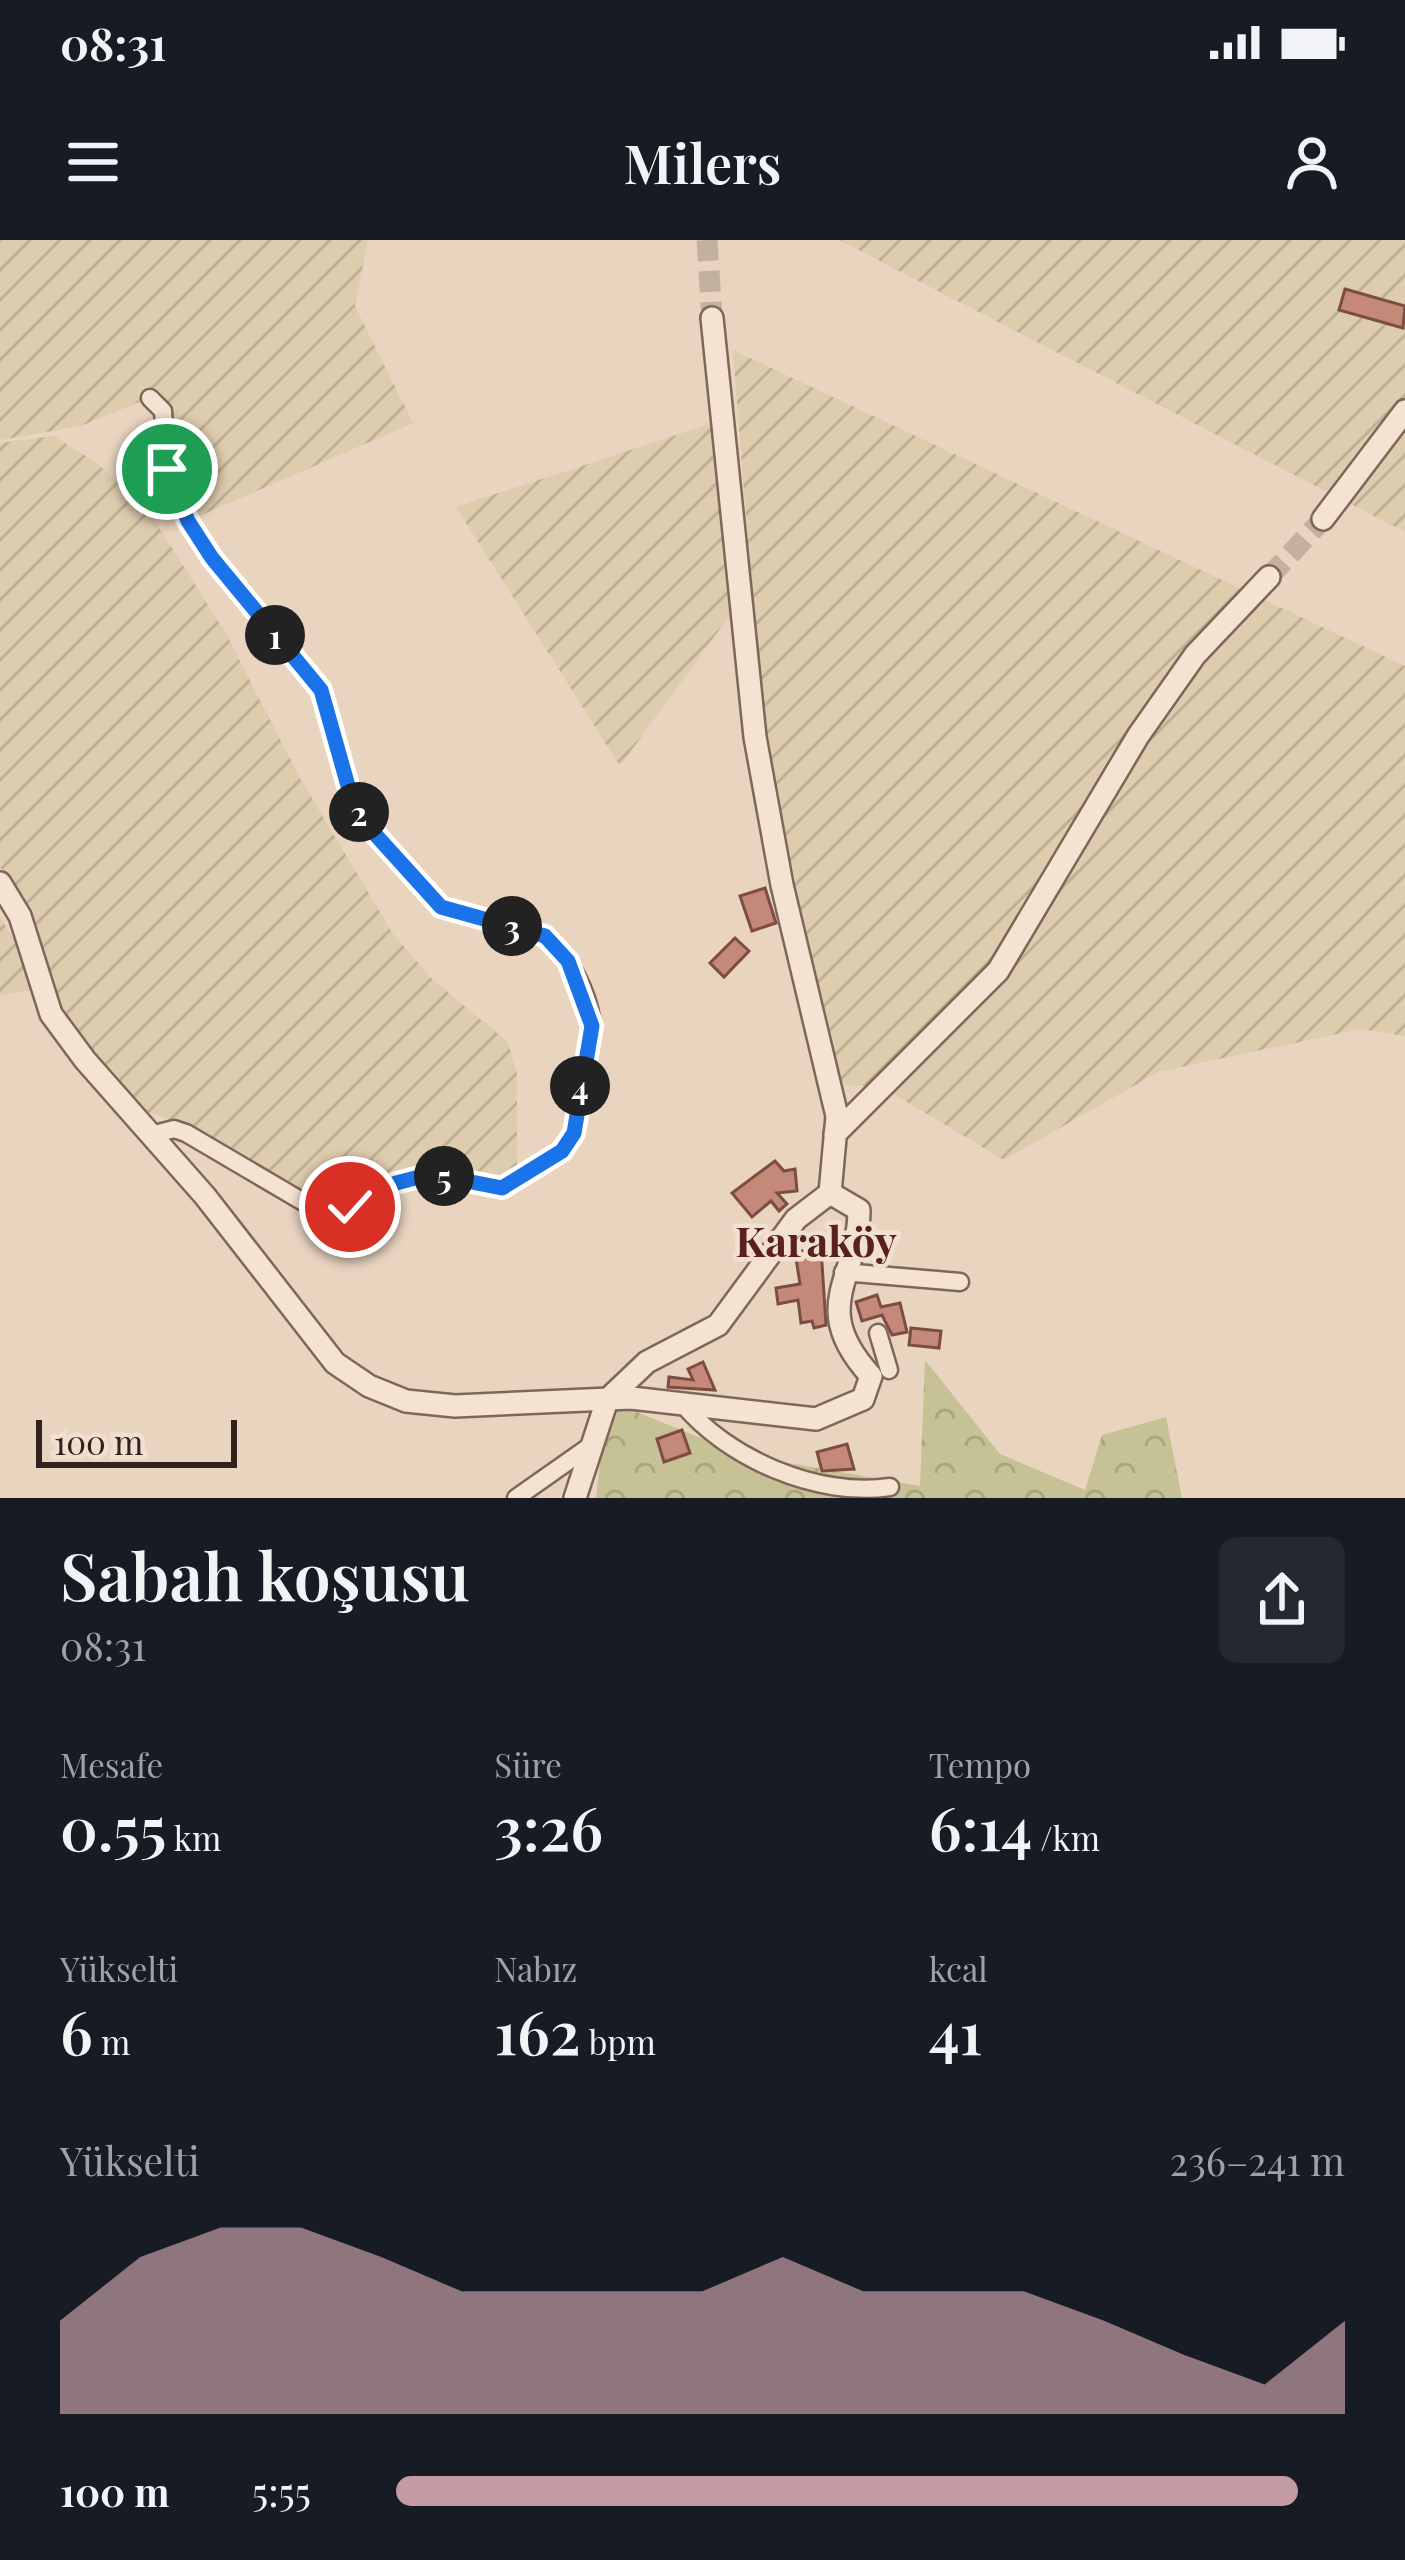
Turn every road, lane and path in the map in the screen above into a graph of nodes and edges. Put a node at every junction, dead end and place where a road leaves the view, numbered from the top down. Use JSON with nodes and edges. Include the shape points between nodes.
{"nodes":[{"id":1,"x":712,"y":318,"type":"tunnel mouth"},
{"id":2,"x":150,"y":398,"type":"dead end"},
{"id":3,"x":1405,"y":411,"type":"edge"},
{"id":4,"x":1323,"y":519,"type":"tunnel mouth"},
{"id":5,"x":1269,"y":577,"type":"tunnel mouth"},
{"id":6,"x":0,"y":883,"type":"edge"},
{"id":7,"x":835,"y":1134,"type":"junction"},
{"id":8,"x":151,"y":1135,"type":"junction"},
{"id":9,"x":830,"y":1193,"type":"junction"},
{"id":10,"x":843,"y":1272,"type":"junction"},
{"id":11,"x":960,"y":1282,"type":"dead end"},
{"id":12,"x":878,"y":1333,"type":"dead end"},
{"id":13,"x":889,"y":1370,"type":"dead end"},
{"id":14,"x":607,"y":1400,"type":"junction"},
{"id":15,"x":681,"y":1402,"type":"junction"},
{"id":16,"x":590,"y":1446,"type":"junction"},
{"id":17,"x":516,"y":1498,"type":"edge"},
{"id":18,"x":575,"y":1498,"type":"edge"},
{"id":19,"x":885,"y":1498,"type":"edge"}],
"edges":[{"from":1,"to":7,"type":"street","via":[[755,736]]},
{"from":2,"to":8,"type":"street","via":[[164,411],[167,469],[188,521],[321,690],[364,822],[441,907],[545,936],[558,947],[592,1026],[574,1133],[562,1151],[502,1188],[431,1174],[350,1207],[317,1210],[186,1133]]},
{"from":3,"to":4,"type":"street"},
{"from":5,"to":7,"type":"street","via":[[1196,655],[1138,736],[998,970]]},
{"from":6,"to":8,"type":"street","via":[[20,916],[51,1014]]},
{"from":7,"to":9,"type":"street"},
{"from":8,"to":14,"type":"street","via":[[335,1363],[370,1386],[406,1401],[455,1406]]},
{"from":9,"to":10,"type":"street","via":[[859,1210]]},
{"from":9,"to":14,"type":"street","via":[[796,1219],[718,1325],[647,1362]]},
{"from":10,"to":11,"type":"street"},
{"from":10,"to":15,"type":"street","via":[[841,1333],[871,1376],[862,1399],[816,1419]]},
{"from":12,"to":13,"type":"street"},
{"from":14,"to":15,"type":"street"},
{"from":14,"to":16,"type":"street"},
{"from":15,"to":19,"type":"street","via":[[705,1431],[742,1455],[856,1493],[890,1487]]},
{"from":16,"to":17,"type":"street"},
{"from":16,"to":18,"type":"street"}]}
